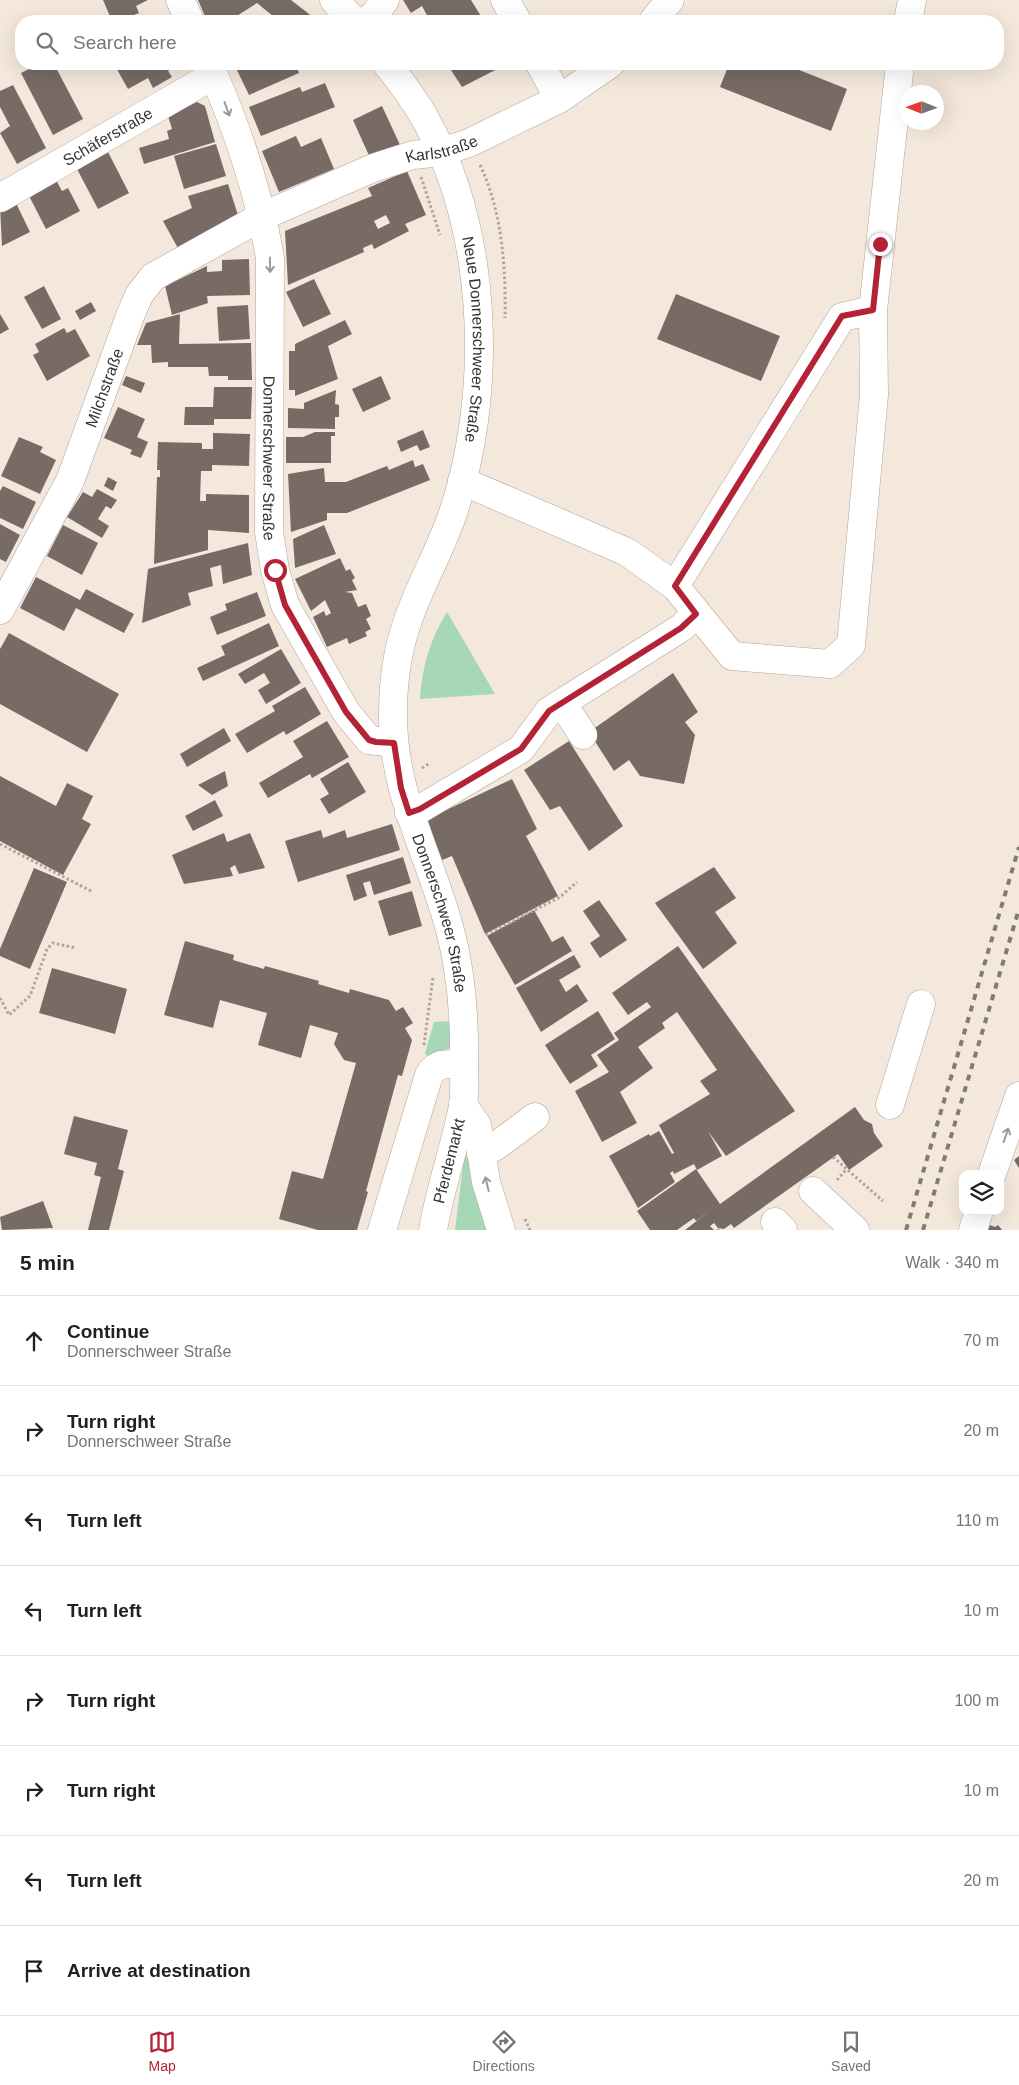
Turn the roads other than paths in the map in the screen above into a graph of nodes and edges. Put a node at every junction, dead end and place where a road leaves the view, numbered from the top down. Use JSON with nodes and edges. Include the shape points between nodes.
{"nodes":[{"id":1,"x":180,"y":0,"type":"edge"},
{"id":2,"x":334,"y":0,"type":"edge"},
{"id":3,"x":385,"y":0,"type":"edge"},
{"id":4,"x":505,"y":0,"type":"edge"},
{"id":5,"x":670,"y":0,"type":"edge"},
{"id":6,"x":912,"y":0,"type":"edge"},
{"id":7,"x":187,"y":15,"type":"edge"},
{"id":8,"x":348,"y":15,"type":"edge"},
{"id":9,"x":374,"y":15,"type":"edge"},
{"id":10,"x":514,"y":15,"type":"edge"},
{"id":11,"x":658,"y":15,"type":"edge"},
{"id":12,"x":909,"y":15,"type":"edge"},
{"id":13,"x":211,"y":70,"type":"edge"},
{"id":14,"x":391,"y":70,"type":"edge"},
{"id":15,"x":543,"y":70,"type":"edge"},
{"id":16,"x":601,"y":70,"type":"edge"},
{"id":17,"x":899,"y":70,"type":"edge"},
{"id":18,"x":559,"y":99,"type":"junction"},
{"id":19,"x":441,"y":152,"type":"junction"},
{"id":20,"x":0,"y":198,"type":"edge"},
{"id":21,"x":263,"y":216,"type":"junction"},
{"id":22,"x":873,"y":310,"type":"junction"},
{"id":23,"x":462,"y":482,"type":"junction"},
{"id":24,"x":675,"y":586,"type":"junction"},
{"id":25,"x":0,"y":610,"type":"edge"},
{"id":26,"x":696,"y":614,"type":"junction"},
{"id":27,"x":562,"y":703,"type":"junction"},
{"id":28,"x":583,"y":735,"type":"dead end"},
{"id":29,"x":394,"y":743,"type":"junction"},
{"id":30,"x":409,"y":813,"type":"junction"},
{"id":31,"x":921,"y":1004,"type":"dead end"},
{"id":32,"x":464,"y":1065,"type":"junction"},
{"id":33,"x":1019,"y":1096,"type":"edge"},
{"id":34,"x":463,"y":1104,"type":"junction"},
{"id":35,"x":890,"y":1105,"type":"dead end"},
{"id":36,"x":535,"y":1117,"type":"dead end"},
{"id":37,"x":481,"y":1154,"type":"junction"},
{"id":38,"x":993,"y":1170,"type":"edge"},
{"id":39,"x":813,"y":1191,"type":"dead end"},
{"id":40,"x":978,"y":1215,"type":"edge"},
{"id":41,"x":382,"y":1230,"type":"edge"},
{"id":42,"x":433,"y":1230,"type":"edge"},
{"id":43,"x":501,"y":1230,"type":"edge"},
{"id":44,"x":855,"y":1230,"type":"edge"},
{"id":45,"x":973,"y":1230,"type":"edge"}],
"edges":[{"from":1,"to":7,"type":"street"},
{"from":2,"to":8,"type":"street"},
{"from":3,"to":9,"type":"street"},
{"from":4,"to":10,"type":"street"},
{"from":5,"to":11,"type":"street"},
{"from":6,"to":12,"type":"street"},
{"from":13,"to":20,"type":"street","name":"Schäferstraße"},
{"from":13,"to":21,"type":"street","name":"Donnerschweer Straße","one_way":true},
{"from":14,"to":19,"type":"street","name":"Neue Donnerschweer Straße","via":[[428,124]]},
{"from":15,"to":18,"type":"street"},
{"from":16,"to":18,"type":"street","name":"Karlstraße"},
{"from":17,"to":22,"type":"street"},
{"from":18,"to":19,"type":"street","name":"Karlstraße","via":[[469,143]]},
{"from":19,"to":21,"type":"street","name":"Karlstraße","via":[[413,155],[374,168]]},
{"from":19,"to":23,"type":"street","name":"Neue Donnerschweer Straße","via":[[466,232],[476,302],[476,400]]},
{"from":21,"to":25,"type":"street","name":"Milchstraße","via":[[153,277],[139,295],[70,481]]},
{"from":21,"to":29,"type":"street","name":"Donnerschweer Straße","one_way":true,"via":[[270,258],[269,532],[275,570],[285,605],[346,712],[369,740]]},
{"from":22,"to":24,"type":"street","via":[[842,316]]},
{"from":22,"to":26,"type":"street","via":[[874,395],[851,645],[830,664],[732,656]]},
{"from":23,"to":24,"type":"street","via":[[627,552]]},
{"from":23,"to":29,"type":"street","name":"Neue Donnerschweer Straße","via":[[452,516],[401,643],[394,686]]},
{"from":24,"to":26,"type":"street"},
{"from":26,"to":27,"type":"street","via":[[681,628]]},
{"from":27,"to":28,"type":"street"},
{"from":27,"to":30,"type":"street","via":[[549,711],[521,749]]},
{"from":29,"to":30,"type":"street","name":"Donnerschweer Straße","via":[[401,788]]},
{"from":30,"to":32,"type":"street","name":"Donnerschweer Straße","via":[[450,929],[460,980]]},
{"from":31,"to":35,"type":"street"},
{"from":32,"to":34,"type":"street","name":"Donnerschweer Straße"},
{"from":32,"to":41,"type":"street","via":[[440,1065],[429,1075]]},
{"from":38,"to":33,"type":"street","one_way":true},
{"from":34,"to":37,"type":"street","name":"Pferdemarkt","via":[[477,1125]]},
{"from":34,"to":42,"type":"street","name":"Pferdemarkt"},
{"from":36,"to":37,"type":"street"},
{"from":43,"to":37,"type":"street","name":"Pferdemarkt","one_way":true},
{"from":39,"to":44,"type":"street"},
{"from":40,"to":45,"type":"street"}]}
